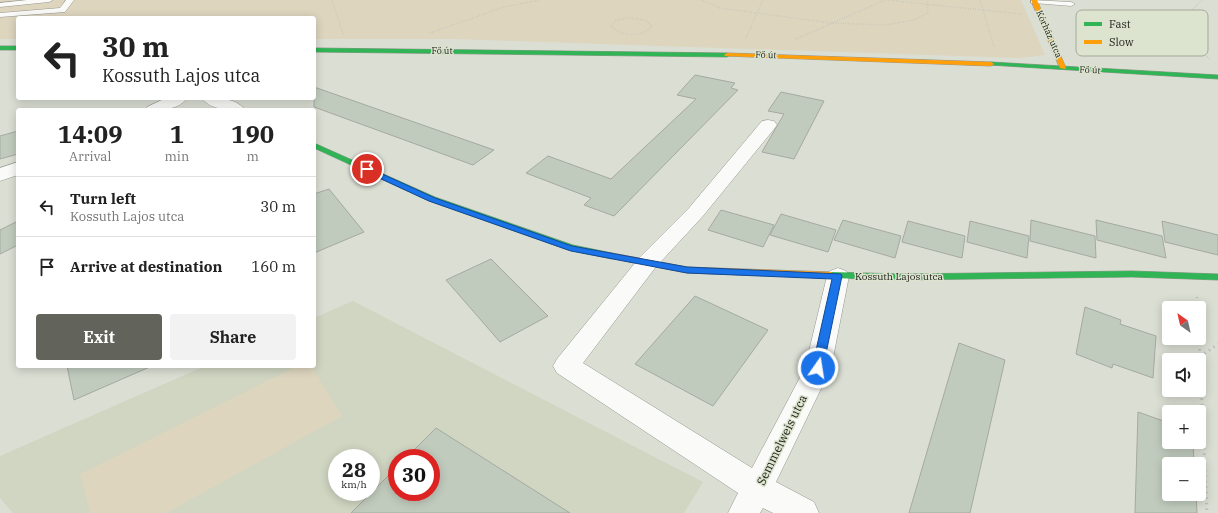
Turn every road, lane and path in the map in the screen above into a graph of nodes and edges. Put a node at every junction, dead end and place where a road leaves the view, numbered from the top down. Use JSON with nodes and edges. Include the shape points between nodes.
{"nodes":[{"id":1,"x":49,"y":0,"type":"edge"},
{"id":2,"x":70,"y":0,"type":"edge"},
{"id":3,"x":332,"y":0,"type":"edge"},
{"id":4,"x":540,"y":0,"type":"edge"},
{"id":5,"x":701,"y":0,"type":"edge"},
{"id":6,"x":763,"y":0,"type":"edge"},
{"id":7,"x":886,"y":0,"type":"edge"},
{"id":8,"x":928,"y":0,"type":"edge"},
{"id":9,"x":980,"y":0,"type":"edge"},
{"id":10,"x":1034,"y":0,"type":"edge"},
{"id":11,"x":1202,"y":0,"type":"edge"},
{"id":12,"x":0,"y":4,"type":"edge"},
{"id":13,"x":1071,"y":4,"type":"dead end"},
{"id":14,"x":928,"y":5,"type":"junction"},
{"id":15,"x":983,"y":10,"type":"junction"},
{"id":16,"x":1192,"y":10,"type":"edge"},
{"id":17,"x":757,"y":12,"type":"junction"},
{"id":18,"x":0,"y":15,"type":"edge"},
{"id":19,"x":1040,"y":16,"type":"junction"},
{"id":20,"x":831,"y":23,"type":"junction"},
{"id":21,"x":430,"y":33,"type":"dead end"},
{"id":22,"x":624,"y":34,"type":"joint"},
{"id":23,"x":344,"y":37,"type":"dead end"},
{"id":24,"x":795,"y":39,"type":"dead end"},
{"id":25,"x":0,"y":48,"type":"edge"},
{"id":26,"x":16,"y":48,"type":"edge"},
{"id":27,"x":316,"y":50,"type":"edge"},
{"id":28,"x":739,"y":54,"type":"junction"},
{"id":29,"x":1206,"y":56,"type":"edge"},
{"id":30,"x":1211,"y":62,"type":"dead end"},
{"id":31,"x":999,"y":64,"type":"junction"},
{"id":32,"x":1063,"y":68,"type":"junction"},
{"id":33,"x":1218,"y":77,"type":"edge"},
{"id":34,"x":174,"y":100,"type":"edge"},
{"id":35,"x":214,"y":100,"type":"edge"},
{"id":36,"x":156,"y":108,"type":"edge"},
{"id":37,"x":232,"y":108,"type":"edge"},
{"id":38,"x":768,"y":125,"type":"dead end"},
{"id":39,"x":316,"y":146,"type":"edge"},
{"id":40,"x":16,"y":169,"type":"edge"},
{"id":41,"x":0,"y":175,"type":"edge"},
{"id":42,"x":647,"y":263,"type":"junction"},
{"id":43,"x":838,"y":276,"type":"junction"},
{"id":44,"x":1218,"y":277,"type":"edge"},
{"id":45,"x":1218,"y":344,"type":"edge"},
{"id":46,"x":1205,"y":353,"type":"edge"},
{"id":47,"x":1201,"y":397,"type":"edge"},
{"id":48,"x":750,"y":501,"type":"edge"},
{"id":49,"x":803,"y":513,"type":"edge"},
{"id":50,"x":1207,"y":513,"type":"edge"}],
"edges":[{"from":1,"to":12,"type":"lane"},
{"from":2,"to":18,"type":"lane","via":[[62,10]]},
{"from":3,"to":23,"type":"path"},
{"from":4,"to":21,"type":"path","via":[[504,6]]},
{"from":5,"to":17,"type":"path","via":[[720,8]]},
{"from":6,"to":17,"type":"path"},
{"from":7,"to":14,"type":"path"},
{"from":7,"to":20,"type":"path"},
{"from":8,"to":14,"type":"path"},
{"from":9,"to":15,"type":"path"},
{"from":10,"to":13,"type":"lane","name":"Kórház utca"},
{"from":10,"to":19,"type":"main road","name":"Kórház utca"},
{"from":11,"to":16,"type":"path"},
{"from":14,"to":15,"type":"path"},
{"from":14,"to":20,"type":"path","via":[[928,13],[914,20],[886,25]]},
{"from":15,"to":19,"type":"path"},
{"from":15,"to":31,"type":"path"},
{"from":17,"to":20,"type":"path"},
{"from":17,"to":28,"type":"path"},
{"from":19,"to":32,"type":"main road","name":"Kórház utca"},
{"from":20,"to":24,"type":"path"},
{"from":22,"to":22,"type":"path","via":[[640,34],[652,26],[638,18],[622,19],[612,23],[613,29]]},
{"from":25,"to":26,"type":"main road"},
{"from":27,"to":28,"type":"main road","name":"Fő út"},
{"from":28,"to":31,"type":"main road","name":"Fő út"},
{"from":29,"to":30,"type":"path"},
{"from":31,"to":32,"type":"main road","name":"Fő út"},
{"from":32,"to":33,"type":"main road","name":"Fő út"},
{"from":34,"to":36,"type":"street"},
{"from":35,"to":37,"type":"street"},
{"from":38,"to":42,"type":"street","via":[[696,212]]},
{"from":39,"to":42,"type":"main road","name":"Kossuth Lajos utca","via":[[432,199],[490,220],[571,248]]},
{"from":40,"to":41,"type":"street"},
{"from":42,"to":43,"type":"main road","name":"Kossuth Lajos utca","via":[[687,270]]},
{"from":42,"to":48,"type":"street","via":[[566,366]]},
{"from":43,"to":44,"type":"main road","name":"Kossuth Lajos utca","via":[[1132,274]]},
{"from":43,"to":48,"type":"street","name":"Semmelweis utca","via":[[818,368]]},
{"from":45,"to":46,"type":"path"},
{"from":47,"to":50,"type":"path"},
{"from":48,"to":49,"type":"street","name":"Semmelweis utca"}]}
